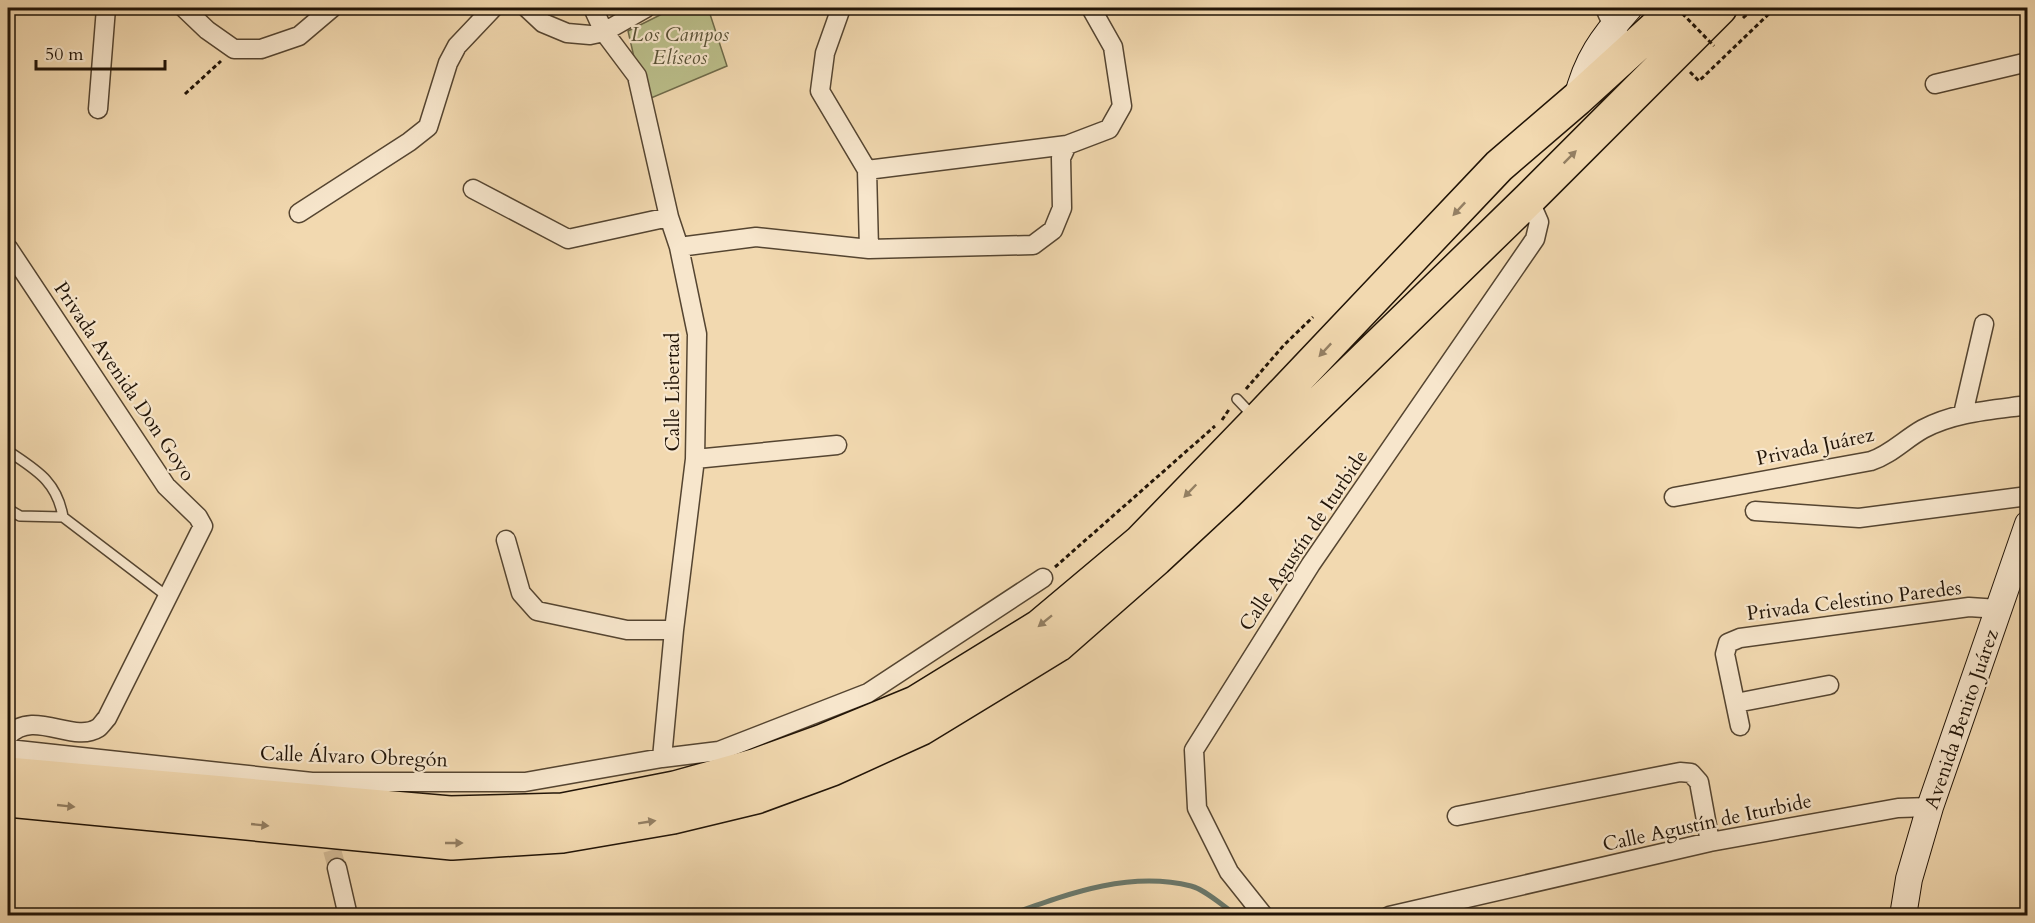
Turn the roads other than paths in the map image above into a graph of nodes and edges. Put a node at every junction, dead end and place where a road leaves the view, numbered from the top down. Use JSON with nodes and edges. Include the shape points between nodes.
{"nodes":[{"id":1,"x":106,"y":8,"type":"edge"},
{"id":2,"x":184,"y":8,"type":"edge"},
{"id":3,"x":332,"y":8,"type":"edge"},
{"id":4,"x":493,"y":8,"type":"edge"},
{"id":5,"x":527,"y":8,"type":"edge"},
{"id":6,"x":593,"y":8,"type":"edge"},
{"id":7,"x":646,"y":8,"type":"edge"},
{"id":8,"x":841,"y":8,"type":"edge"},
{"id":9,"x":1091,"y":8,"type":"edge"},
{"id":10,"x":1677,"y":8,"type":"edge"},
{"id":11,"x":1720,"y":8,"type":"edge"},
{"id":12,"x":1619,"y":23,"type":"edge"},
{"id":13,"x":604,"y":32,"type":"junction"},
{"id":14,"x":2028,"y":62,"type":"edge"},
{"id":15,"x":1935,"y":84,"type":"dead end"},
{"id":16,"x":98,"y":109,"type":"dead end"},
{"id":17,"x":1067,"y":145,"type":"junction"},
{"id":18,"x":867,"y":170,"type":"junction"},
{"id":19,"x":473,"y":189,"type":"dead end"},
{"id":20,"x":1529,"y":199,"type":"junction"},
{"id":21,"x":299,"y":213,"type":"dead end"},
{"id":22,"x":669,"y":217,"type":"junction"},
{"id":23,"x":8,"y":248,"type":"edge"},
{"id":24,"x":679,"y":248,"type":"junction"},
{"id":25,"x":869,"y":249,"type":"junction"},
{"id":26,"x":1984,"y":324,"type":"dead end"},
{"id":27,"x":2028,"y":405,"type":"edge"},
{"id":28,"x":1963,"y":414,"type":"junction"},
{"id":29,"x":837,"y":445,"type":"dead end"},
{"id":30,"x":8,"y":451,"type":"edge"},
{"id":31,"x":695,"y":459,"type":"junction"},
{"id":32,"x":2028,"y":496,"type":"edge"},
{"id":33,"x":1674,"y":497,"type":"dead end"},
{"id":34,"x":8,"y":509,"type":"edge"},
{"id":35,"x":1755,"y":511,"type":"dead end"},
{"id":36,"x":63,"y":517,"type":"junction"},
{"id":37,"x":2028,"y":524,"type":"edge"},
{"id":38,"x":506,"y":540,"type":"dead end"},
{"id":39,"x":1042,"y":578,"type":"road end"},
{"id":40,"x":168,"y":597,"type":"junction"},
{"id":41,"x":1999,"y":609,"type":"junction"},
{"id":42,"x":674,"y":630,"type":"junction"},
{"id":43,"x":1829,"y":685,"type":"dead end"},
{"id":44,"x":1736,"y":704,"type":"junction"},
{"id":45,"x":1740,"y":726,"type":"dead end"},
{"id":46,"x":8,"y":736,"type":"edge"},
{"id":47,"x":8,"y":749,"type":"edge"},
{"id":48,"x":662,"y":758,"type":"junction"},
{"id":49,"x":8,"y":774,"type":"edge"},
{"id":50,"x":8,"y":800,"type":"edge"},
{"id":51,"x":1930,"y":807,"type":"junction"},
{"id":52,"x":1457,"y":816,"type":"dead end"},
{"id":53,"x":1710,"y":842,"type":"junction"},
{"id":54,"x":337,"y":868,"type":"tunnel mouth"},
{"id":55,"x":348,"y":915,"type":"edge"},
{"id":56,"x":1264,"y":915,"type":"edge"},
{"id":57,"x":1389,"y":915,"type":"edge"},
{"id":58,"x":1903,"y":915,"type":"edge"}],
"edges":[{"from":1,"to":16,"type":"street"},
{"from":2,"to":3,"type":"street","via":[[234,50],[261,49],[298,36]]},
{"from":4,"to":21,"type":"street","via":[[457,46],[428,127]]},
{"from":5,"to":13,"type":"street","via":[[543,23],[567,33]]},
{"from":6,"to":13,"type":"street","name":"Calle Libertad"},
{"from":7,"to":13,"type":"street"},
{"from":8,"to":18,"type":"street","via":[[825,53],[820,91]]},
{"from":9,"to":17,"type":"street","via":[[1113,47],[1122,106],[1109,129]]},
{"from":10,"to":12,"type":"highway"},
{"from":20,"to":11,"type":"highway","one_way":true},
{"from":12,"to":49,"type":"highway","one_way":true,"via":[[1577,99],[1499,166],[1247,410],[1140,542],[1040,626],[915,703],[754,766],[675,788],[563,810],[450,813]]},
{"from":13,"to":22,"type":"street","name":"Calle Libertad","via":[[637,76]]},
{"from":14,"to":15,"type":"street"},
{"from":17,"to":18,"type":"street"},
{"from":17,"to":25,"type":"street","via":[[1061,158],[1062,208],[1053,230],[1033,245]]},
{"from":18,"to":25,"type":"street"},
{"from":19,"to":22,"type":"street","via":[[568,238]]},
{"from":50,"to":20,"type":"highway","one_way":true,"via":[[452,843],[562,836],[673,817],[756,797],[832,769],[922,728],[1058,645],[1227,493]]},
{"from":20,"to":56,"type":"street","name":"Calle Agustín de Iturbide","via":[[1539,222],[1535,239],[1311,564],[1194,750],[1197,808],[1229,872]]},
{"from":22,"to":24,"type":"street","name":"Calle Libertad"},
{"from":23,"to":40,"type":"street","name":"Privada Avenida Don Goyo","via":[[166,486],[203,526]]},
{"from":24,"to":25,"type":"street","via":[[756,237]]},
{"from":24,"to":31,"type":"street","name":"Calle Libertad","via":[[697,334]]},
{"from":26,"to":28,"type":"street"},
{"from":27,"to":28,"type":"street","name":"Privada Juárez"},
{"from":28,"to":33,"type":"street","name":"Privada Juárez","via":[[1923,429],[1871,461]]},
{"from":29,"to":31,"type":"street"},
{"from":30,"to":36,"type":"lane","via":[[35,468],[51,486]]},
{"from":31,"to":42,"type":"street","name":"Calle Libertad"},
{"from":32,"to":35,"type":"street","via":[[1859,518]]},
{"from":34,"to":36,"type":"lane","via":[[20,516]]},
{"from":36,"to":40,"type":"lane"},
{"from":37,"to":41,"type":"main road","name":"Avenida Benito Juárez"},
{"from":38,"to":42,"type":"street","via":[[521,593],[537,611],[627,630]]},
{"from":39,"to":48,"type":"street","name":"Calle Álvaro Obregón","via":[[868,693],[719,751]]},
{"from":40,"to":46,"type":"street","name":"Privada Avenida Don Goyo","via":[[99,728],[88,732],[29,724]]},
{"from":41,"to":44,"type":"street","name":"Privada Celestino Paredes","via":[[1969,608],[1740,638],[1728,643],[1725,654]]},
{"from":41,"to":51,"type":"main road","name":"Avenida Benito Juárez"},
{"from":42,"to":48,"type":"street","name":"Calle Libertad"},
{"from":43,"to":44,"type":"street"},
{"from":44,"to":45,"type":"street","name":"Privada Celestino Paredes"},
{"from":47,"to":48,"type":"street","name":"Calle Álvaro Obregón","via":[[314,785],[525,782]]},
{"from":51,"to":53,"type":"street","name":"Calle Agustín de Iturbide","via":[[1898,808]]},
{"from":51,"to":58,"type":"main road","name":"Avenida Benito Juárez"},
{"from":52,"to":53,"type":"street","via":[[1691,773],[1699,782]]},
{"from":53,"to":57,"type":"street","name":"Calle Agustín de Iturbide"},
{"from":54,"to":55,"type":"street"}]}
